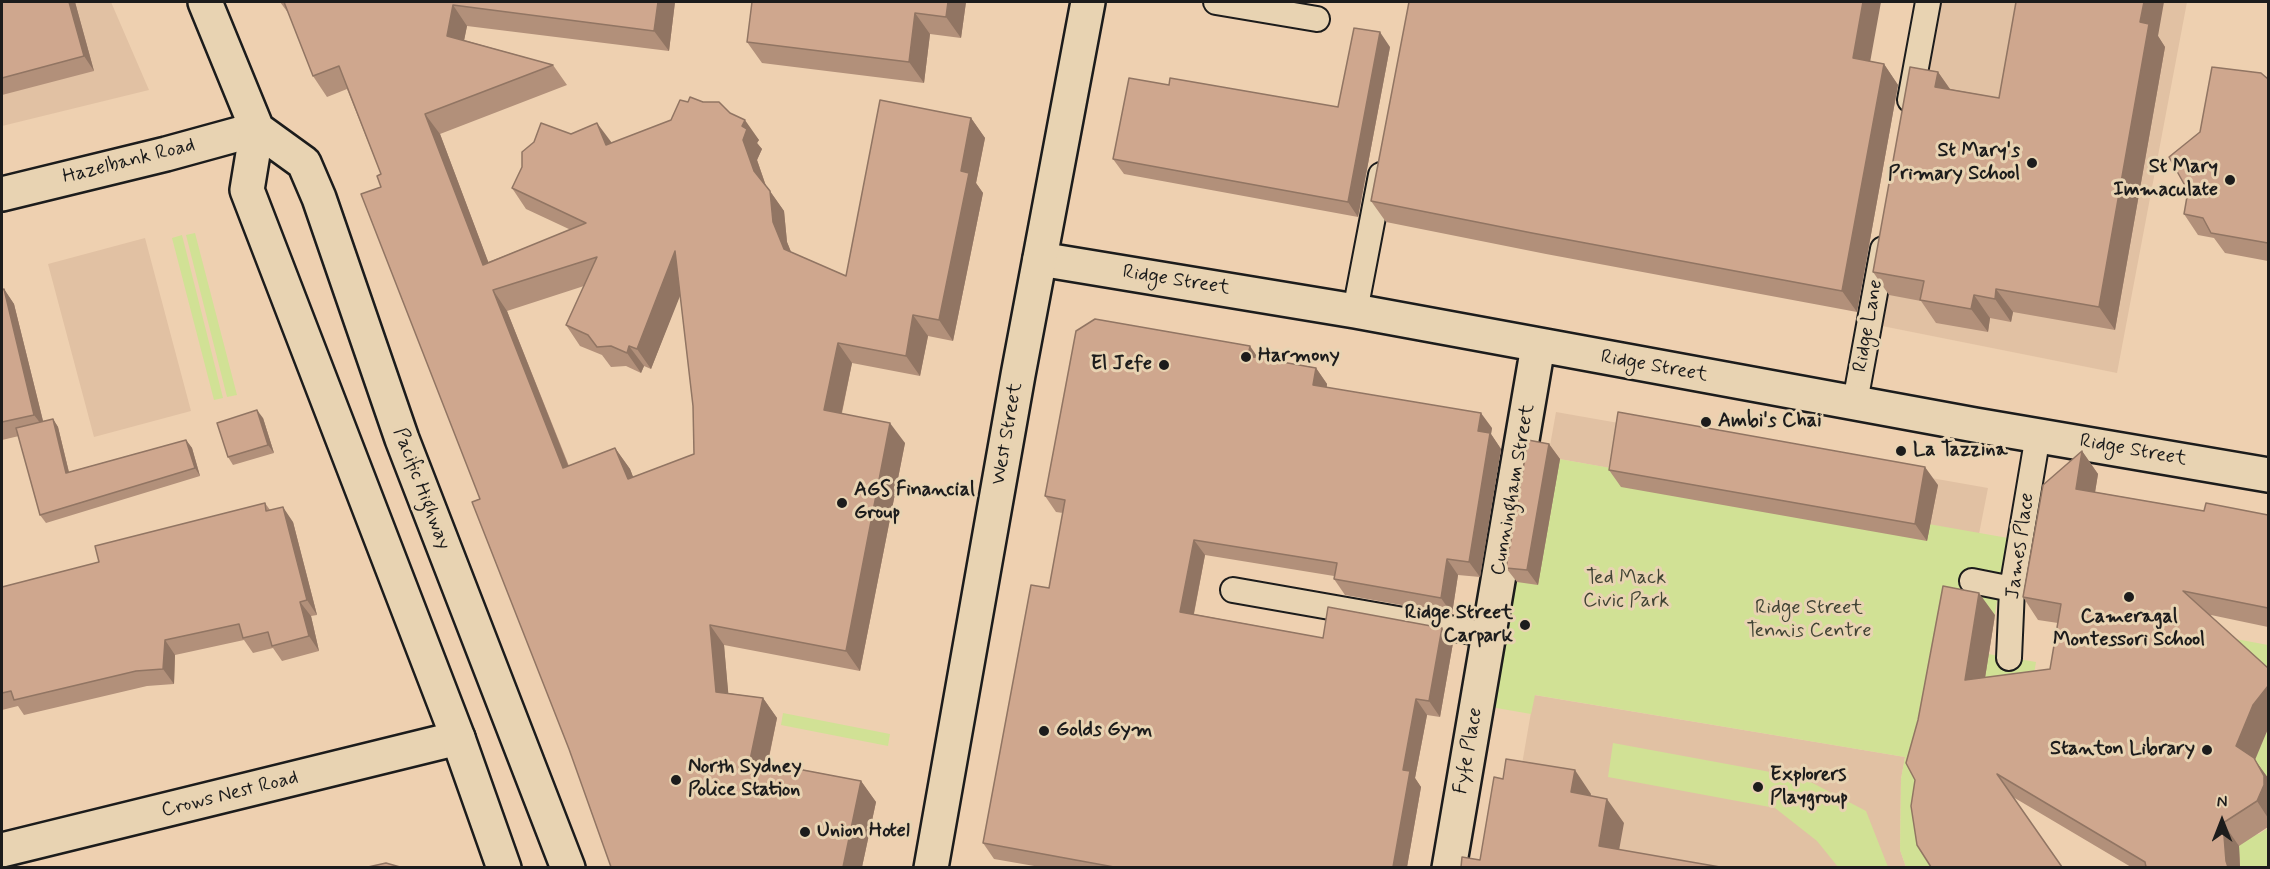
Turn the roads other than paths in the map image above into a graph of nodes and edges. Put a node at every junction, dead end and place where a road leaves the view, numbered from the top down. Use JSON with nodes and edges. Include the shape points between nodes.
{"nodes":[{"id":1,"x":205,"y":2,"type":"edge"},
{"id":2,"x":1088,"y":2,"type":"edge"},
{"id":3,"x":1216,"y":2,"type":"edge"},
{"id":4,"x":1928,"y":2,"type":"edge"},
{"id":5,"x":1317,"y":19,"type":"dead end"},
{"id":6,"x":1905,"y":128,"type":"edge"},
{"id":7,"x":256,"y":129,"type":"junction"},
{"id":8,"x":1386,"y":151,"type":"edge"},
{"id":9,"x":2,"y":194,"type":"edge"},
{"id":10,"x":1886,"y":231,"type":"edge"},
{"id":11,"x":1040,"y":259,"type":"junction"},
{"id":12,"x":1355,"y":311,"type":"junction"},
{"id":13,"x":1538,"y":346,"type":"junction"},
{"id":14,"x":1855,"y":402,"type":"junction"},
{"id":15,"x":2038,"y":435,"type":"junction"},
{"id":16,"x":2268,"y":475,"type":"edge"},
{"id":17,"x":1972,"y":581,"type":"dead end"},
{"id":18,"x":2012,"y":589,"type":"junction"},
{"id":19,"x":1233,"y":590,"type":"dead end"},
{"id":20,"x":1489,"y":634,"type":"junction"},
{"id":21,"x":2009,"y":658,"type":"dead end"},
{"id":22,"x":458,"y":738,"type":"junction"},
{"id":23,"x":2,"y":850,"type":"edge"},
{"id":24,"x":504,"y":867,"type":"edge"},
{"id":25,"x":567,"y":867,"type":"edge"},
{"id":26,"x":931,"y":867,"type":"edge"},
{"id":27,"x":1449,"y":867,"type":"edge"}],
"edges":[{"from":1,"to":7,"type":"street"},
{"from":2,"to":11,"type":"street","name":"West Street"},
{"from":3,"to":5,"type":"lane"},
{"from":4,"to":6,"type":"lane"},
{"from":7,"to":9,"type":"street","name":"Hazelbank Road"},
{"from":7,"to":22,"type":"street","via":[[247,190]]},
{"from":7,"to":25,"type":"street","name":"Pacific Highway","via":[[304,163],[319,198],[402,440]]},
{"from":8,"to":12,"type":"lane"},
{"from":10,"to":14,"type":"lane","name":"Ridge Lane"},
{"from":11,"to":12,"type":"street","name":"Ridge Street"},
{"from":11,"to":26,"type":"street","name":"West Street"},
{"from":12,"to":13,"type":"street","name":"Ridge Street"},
{"from":13,"to":14,"type":"street","name":"Ridge Street"},
{"from":13,"to":20,"type":"street","name":"Cunningham Street"},
{"from":14,"to":15,"type":"street","name":"Ridge Street"},
{"from":15,"to":16,"type":"street","name":"Ridge Street"},
{"from":15,"to":18,"type":"lane","name":"James Place"},
{"from":17,"to":18,"type":"lane"},
{"from":18,"to":21,"type":"lane","name":"James Place"},
{"from":19,"to":20,"type":"lane"},
{"from":20,"to":27,"type":"street","name":"Fyfe Place"},
{"from":22,"to":23,"type":"street","name":"Crows Nest Road"},
{"from":22,"to":24,"type":"street"}]}
